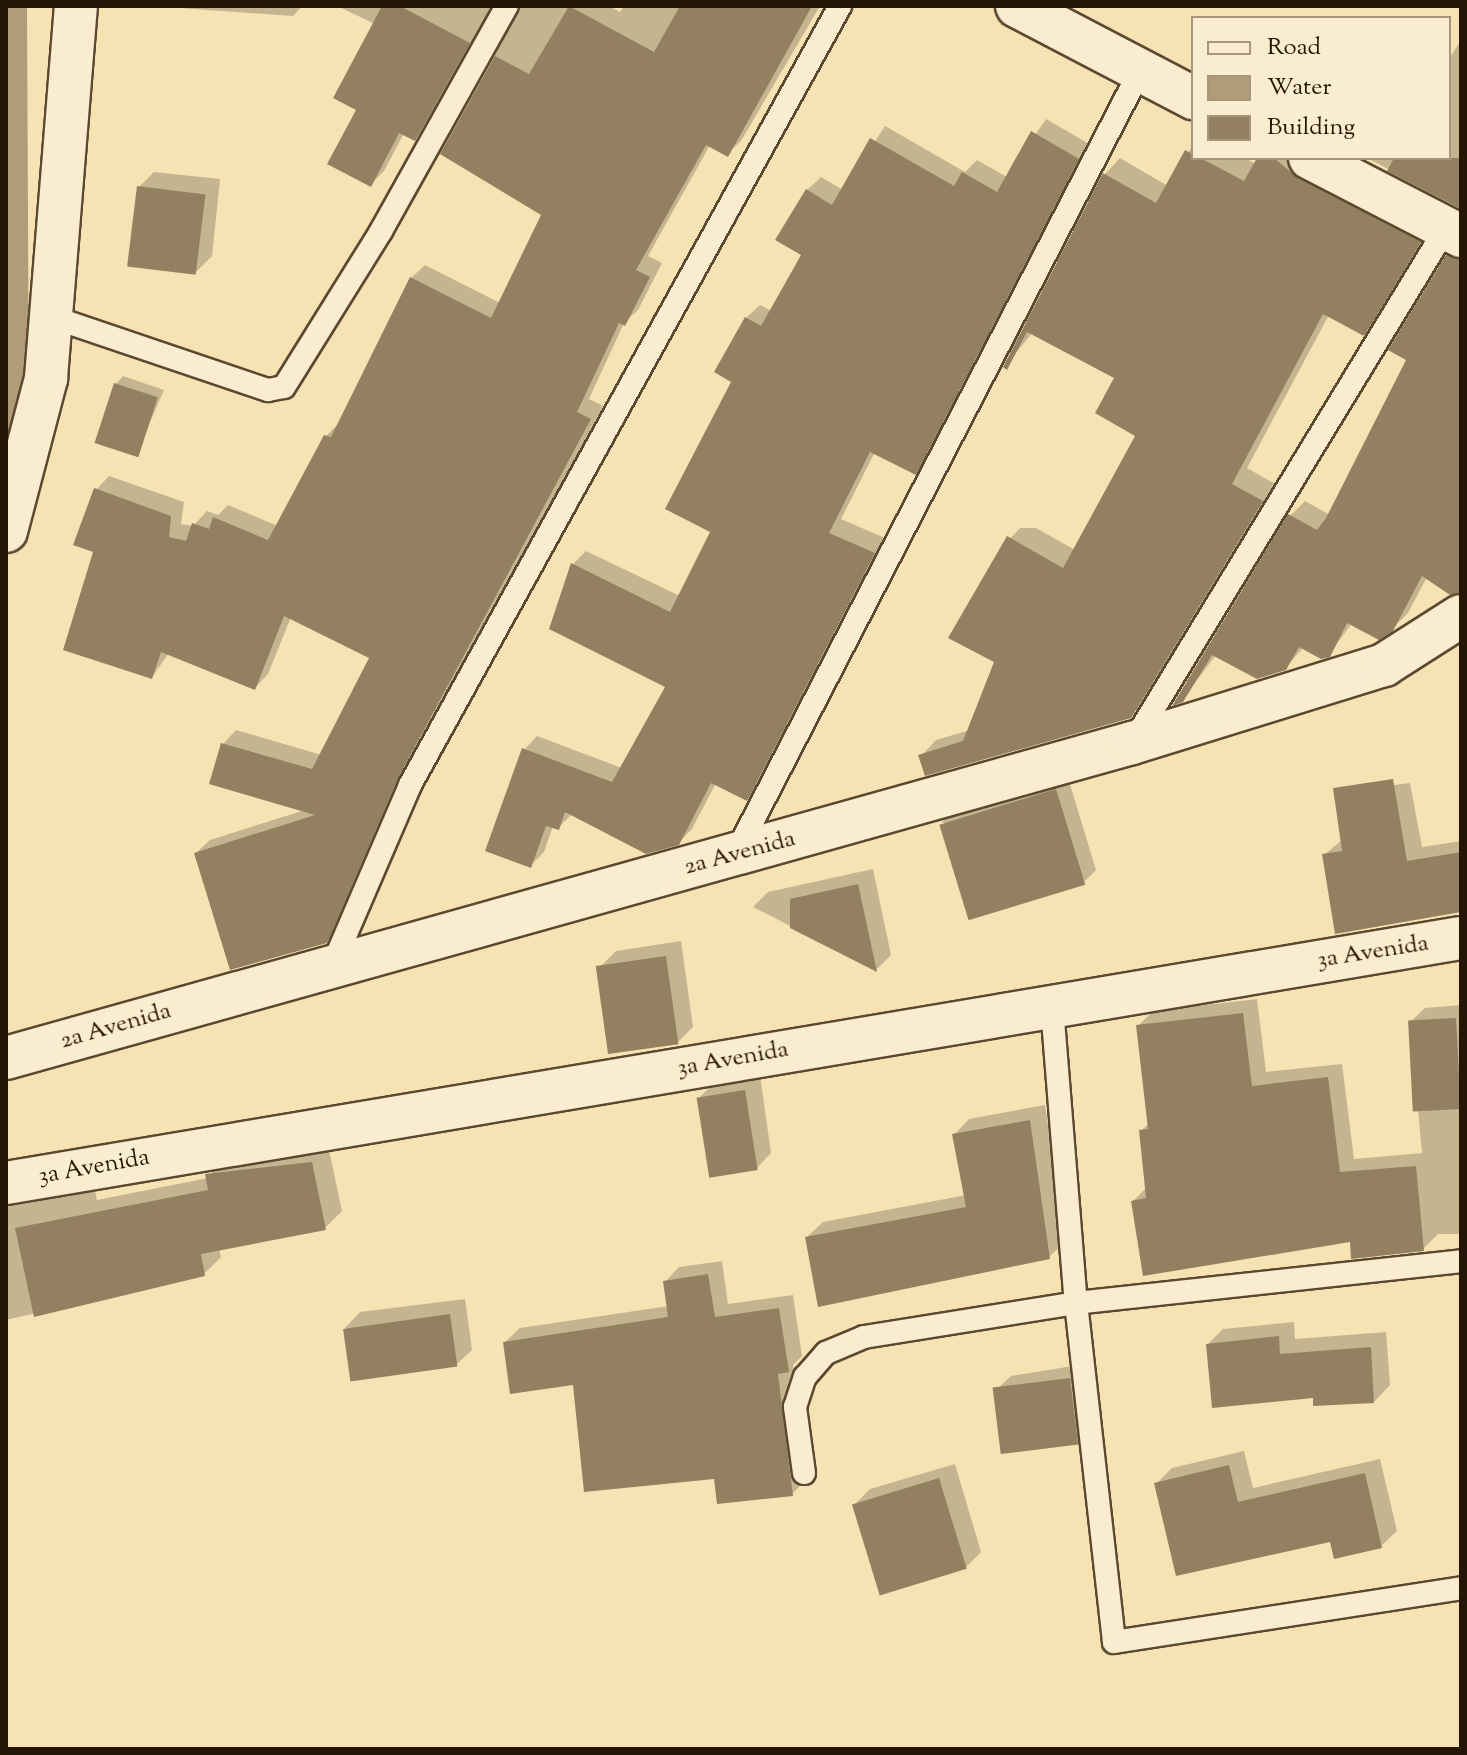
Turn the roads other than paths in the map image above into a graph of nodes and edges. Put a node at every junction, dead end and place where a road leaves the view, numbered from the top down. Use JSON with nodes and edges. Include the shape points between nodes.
{"nodes":[{"id":1,"x":76,"y":6,"type":"edge"},
{"id":2,"x":507,"y":6,"type":"edge"},
{"id":3,"x":840,"y":6,"type":"edge"},
{"id":4,"x":1017,"y":6,"type":"edge"},
{"id":5,"x":1140,"y":71,"type":"junction"},
{"id":6,"x":1191,"y":97,"type":"edge"},
{"id":7,"x":1314,"y":160,"type":"edge"},
{"id":8,"x":1454,"y":232,"type":"edge"},
{"id":9,"x":52,"y":317,"type":"junction"},
{"id":10,"x":6,"y":531,"type":"edge"},
{"id":11,"x":1461,"y":616,"type":"edge"},
{"id":12,"x":1132,"y":743,"type":"junction"},
{"id":13,"x":734,"y":856,"type":"junction"},
{"id":14,"x":1461,"y":938,"type":"edge"},
{"id":15,"x":333,"y":964,"type":"junction"},
{"id":16,"x":1052,"y":1007,"type":"junction"},
{"id":17,"x":6,"y":1058,"type":"edge"},
{"id":18,"x":6,"y":1183,"type":"edge"},
{"id":19,"x":1461,"y":1261,"type":"edge"},
{"id":20,"x":1076,"y":1303,"type":"junction"},
{"id":21,"x":804,"y":1473,"type":"dead end"},
{"id":22,"x":1461,"y":1588,"type":"edge"}],
"edges":[{"from":1,"to":9,"type":"street"},
{"from":2,"to":9,"type":"lane","via":[[381,231],[284,387],[268,390]]},
{"from":3,"to":15,"type":"lane","via":[[410,785]]},
{"from":4,"to":5,"type":"street"},
{"from":5,"to":6,"type":"street"},
{"from":5,"to":13,"type":"lane"},
{"from":7,"to":8,"type":"street"},
{"from":8,"to":12,"type":"lane"},
{"from":9,"to":10,"type":"street","via":[[46,378]]},
{"from":11,"to":12,"type":"street","name":"2a Avenida","via":[[1384,665]]},
{"from":12,"to":13,"type":"street","name":"2a Avenida"},
{"from":13,"to":15,"type":"street","name":"2a Avenida"},
{"from":14,"to":16,"type":"street","name":"3a Avenida"},
{"from":15,"to":17,"type":"street","name":"2a Avenida"},
{"from":16,"to":18,"type":"street","name":"3a Avenida"},
{"from":16,"to":20,"type":"lane"},
{"from":19,"to":20,"type":"lane"},
{"from":20,"to":21,"type":"lane","via":[[864,1337],[826,1353],[805,1377],[795,1407]]},
{"from":20,"to":22,"type":"lane","via":[[1114,1642]]}]}
